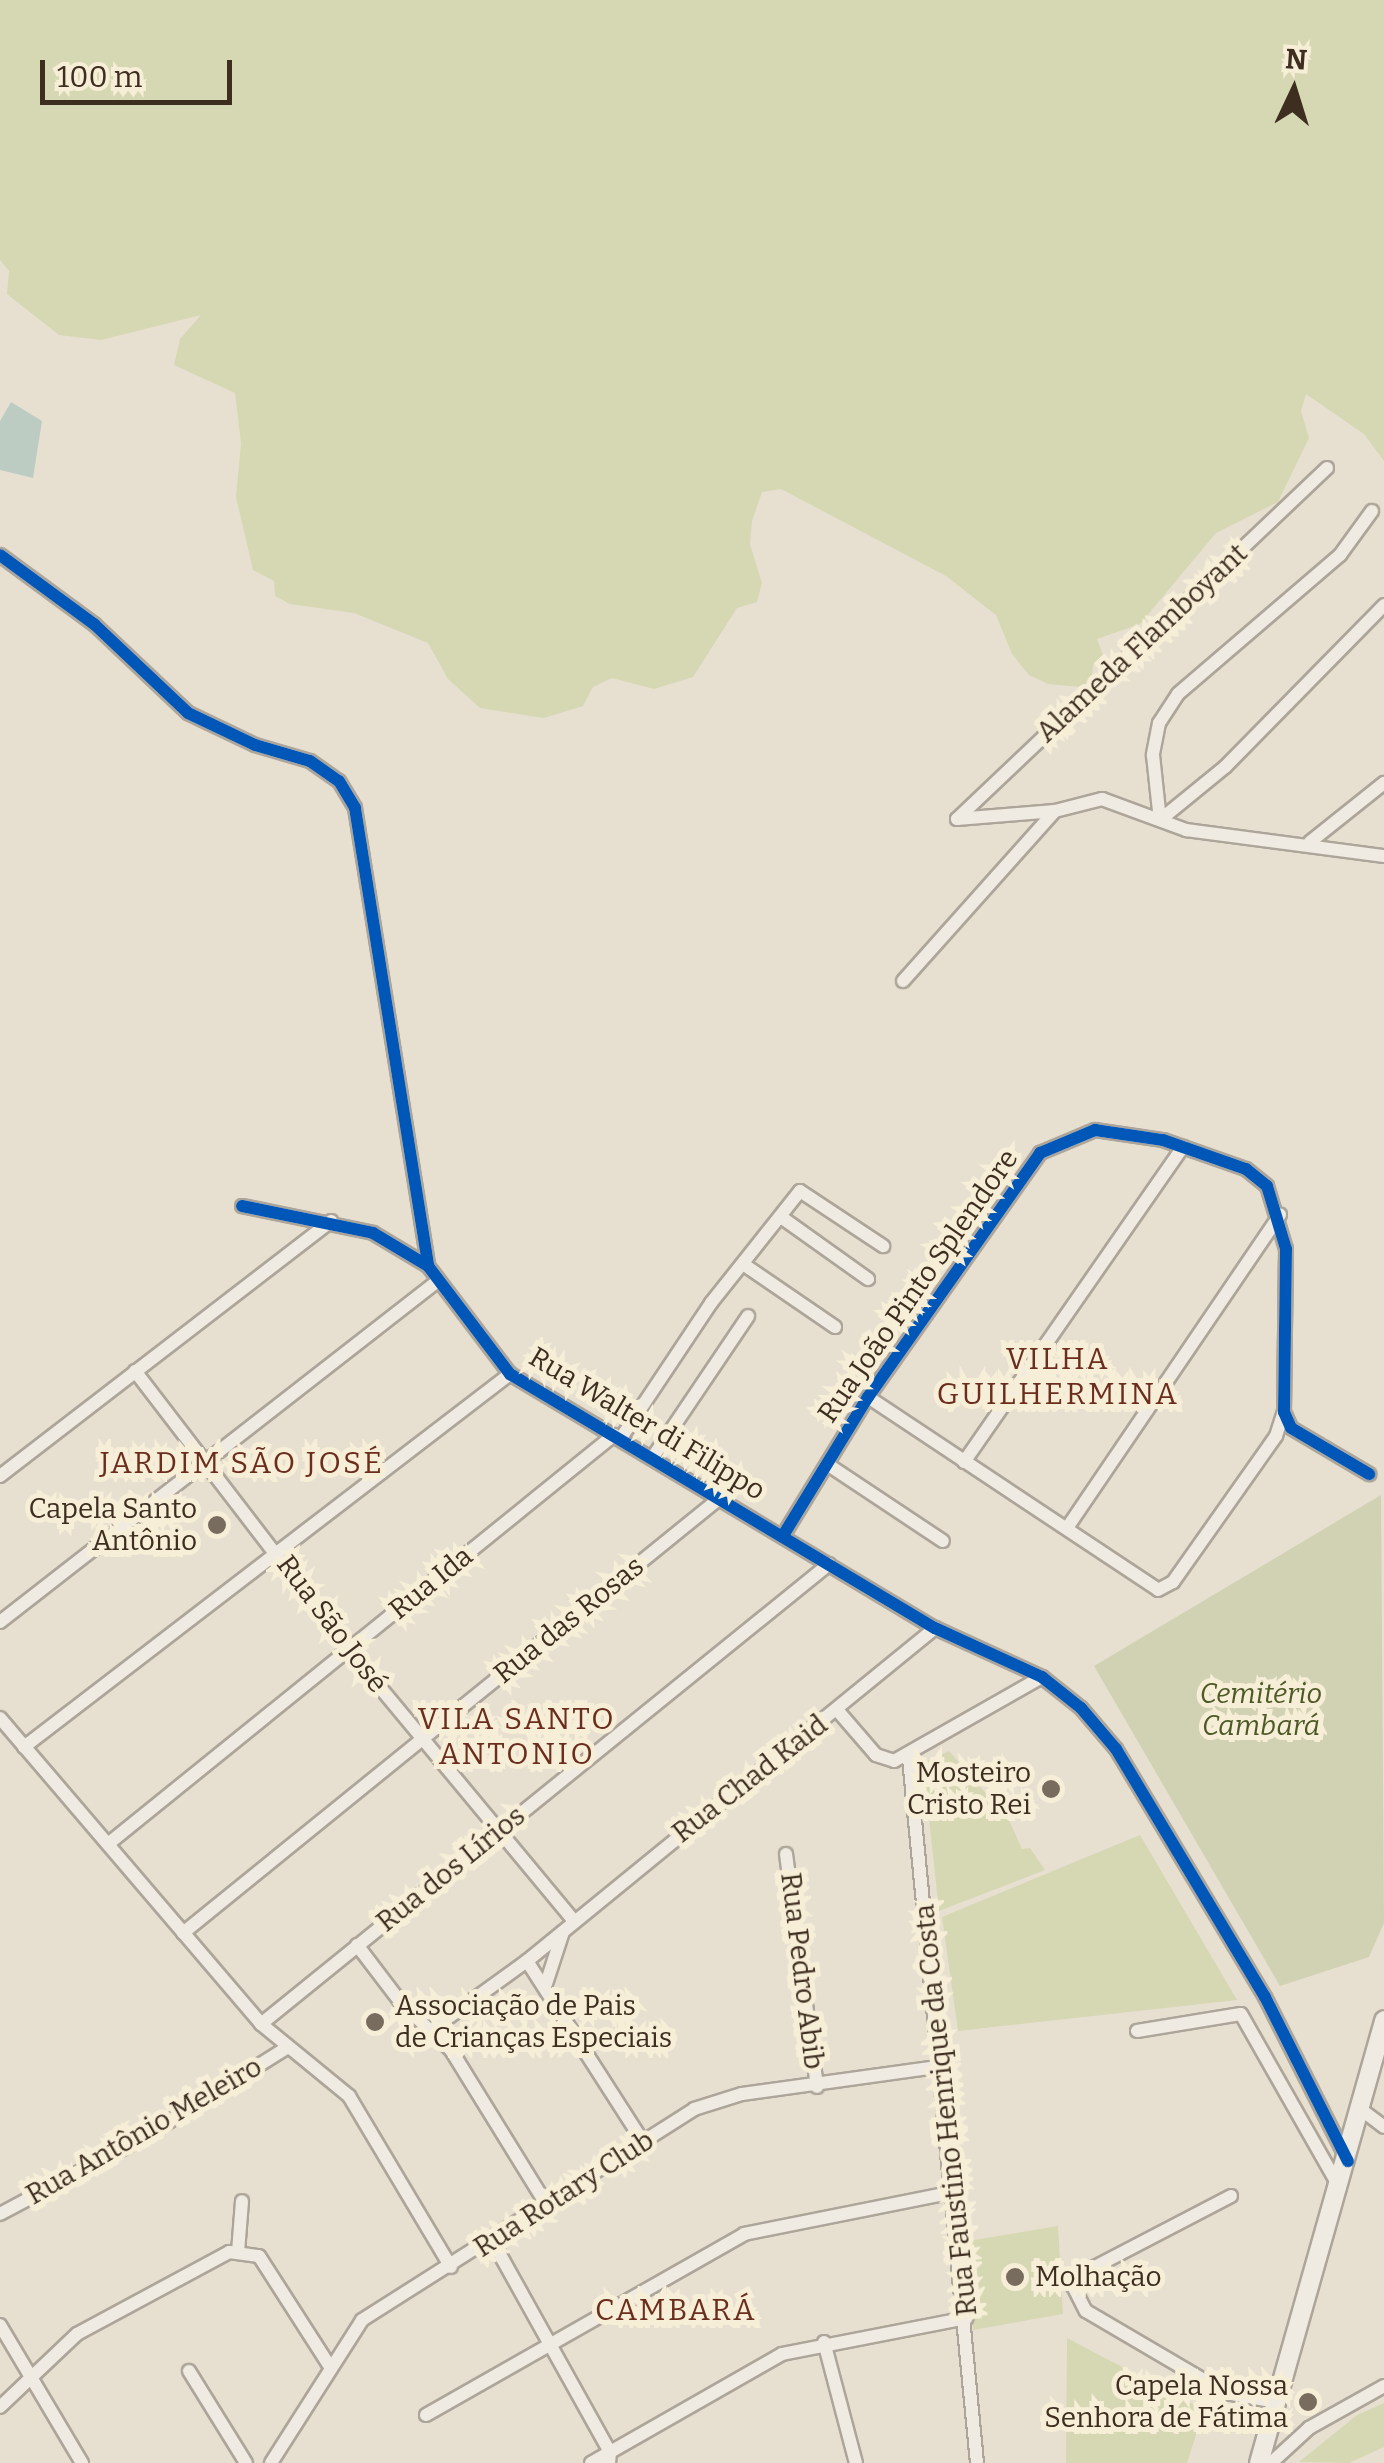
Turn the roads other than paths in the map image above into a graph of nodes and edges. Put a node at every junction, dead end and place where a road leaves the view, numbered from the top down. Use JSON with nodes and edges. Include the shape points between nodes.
{"nodes":[{"id":1,"x":1327,"y":468,"type":"dead end"},
{"id":2,"x":1372,"y":510,"type":"dead end"},
{"id":3,"x":0,"y":555,"type":"edge"},
{"id":4,"x":1384,"y":605,"type":"edge"},
{"id":5,"x":1384,"y":783,"type":"edge"},
{"id":6,"x":1055,"y":812,"type":"junction"},
{"id":7,"x":1160,"y":820,"type":"junction"},
{"id":8,"x":1310,"y":842,"type":"junction"},
{"id":9,"x":1384,"y":856,"type":"edge"},
{"id":10,"x":903,"y":982,"type":"dead end"},
{"id":11,"x":1183,"y":1147,"type":"junction"},
{"id":12,"x":242,"y":1206,"type":"dead end"},
{"id":13,"x":1280,"y":1216,"type":"junction"},
{"id":14,"x":781,"y":1217,"type":"junction"},
{"id":15,"x":331,"y":1221,"type":"junction"},
{"id":16,"x":884,"y":1246,"type":"dead end"},
{"id":17,"x":428,"y":1266,"type":"junction"},
{"id":18,"x":746,"y":1266,"type":"junction"},
{"id":19,"x":868,"y":1279,"type":"dead end"},
{"id":20,"x":438,"y":1280,"type":"junction"},
{"id":21,"x":748,"y":1316,"type":"dead end"},
{"id":22,"x":834,"y":1327,"type":"dead end"},
{"id":23,"x":135,"y":1370,"type":"junction"},
{"id":24,"x":510,"y":1374,"type":"junction"},
{"id":25,"x":868,"y":1397,"type":"junction"},
{"id":26,"x":1284,"y":1412,"type":"junction"},
{"id":27,"x":618,"y":1436,"type":"junction"},
{"id":28,"x":653,"y":1457,"type":"junction"},
{"id":29,"x":207,"y":1462,"type":"junction"},
{"id":30,"x":964,"y":1462,"type":"junction"},
{"id":31,"x":827,"y":1464,"type":"junction"},
{"id":32,"x":1369,"y":1474,"type":"dead end"},
{"id":33,"x":0,"y":1476,"type":"edge"},
{"id":34,"x":722,"y":1497,"type":"junction"},
{"id":35,"x":1067,"y":1528,"type":"junction"},
{"id":36,"x":784,"y":1534,"type":"junction"},
{"id":37,"x":942,"y":1541,"type":"dead end"},
{"id":38,"x":280,"y":1554,"type":"junction"},
{"id":39,"x":829,"y":1564,"type":"junction"},
{"id":40,"x":0,"y":1622,"type":"edge"},
{"id":41,"x":936,"y":1628,"type":"junction"},
{"id":42,"x":349,"y":1650,"type":"junction"},
{"id":43,"x":1042,"y":1678,"type":"junction"},
{"id":44,"x":838,"y":1711,"type":"junction"},
{"id":45,"x":0,"y":1718,"type":"edge"},
{"id":46,"x":421,"y":1736,"type":"junction"},
{"id":47,"x":24,"y":1746,"type":"junction"},
{"id":48,"x":910,"y":1758,"type":"junction"},
{"id":49,"x":496,"y":1832,"type":"junction"},
{"id":50,"x":108,"y":1844,"type":"junction"},
{"id":51,"x":786,"y":1854,"type":"dead end"},
{"id":52,"x":568,"y":1924,"type":"junction"},
{"id":53,"x":183,"y":1933,"type":"junction"},
{"id":54,"x":357,"y":1945,"type":"junction"},
{"id":55,"x":527,"y":1961,"type":"junction"},
{"id":56,"x":546,"y":1984,"type":"junction"},
{"id":57,"x":1384,"y":2020,"type":"edge"},
{"id":58,"x":261,"y":2024,"type":"junction"},
{"id":59,"x":434,"y":2028,"type":"junction"},
{"id":60,"x":1137,"y":2031,"type":"dead end"},
{"id":61,"x":288,"y":2048,"type":"junction"},
{"id":62,"x":943,"y":2066,"type":"junction"},
{"id":63,"x":816,"y":2087,"type":"junction"},
{"id":64,"x":1363,"y":2111,"type":"junction"},
{"id":65,"x":1384,"y":2127,"type":"edge"},
{"id":66,"x":643,"y":2142,"type":"junction"},
{"id":67,"x":1348,"y":2162,"type":"junction"},
{"id":68,"x":1340,"y":2189,"type":"junction"},
{"id":69,"x":954,"y":2192,"type":"junction"},
{"id":70,"x":1232,"y":2196,"type":"dead end"},
{"id":71,"x":242,"y":2201,"type":"dead end"},
{"id":72,"x":546,"y":2204,"type":"junction"},
{"id":73,"x":0,"y":2214,"type":"edge"},
{"id":74,"x":493,"y":2242,"type":"junction"},
{"id":75,"x":238,"y":2252,"type":"junction"},
{"id":76,"x":451,"y":2267,"type":"junction"},
{"id":77,"x":967,"y":2318,"type":"junction"},
{"id":78,"x":0,"y":2325,"type":"edge"},
{"id":79,"x":552,"y":2341,"type":"junction"},
{"id":80,"x":824,"y":2342,"type":"junction"},
{"id":81,"x":331,"y":2368,"type":"junction"},
{"id":82,"x":189,"y":2371,"type":"dead end"},
{"id":83,"x":30,"y":2374,"type":"junction"},
{"id":84,"x":1384,"y":2386,"type":"edge"},
{"id":85,"x":1277,"y":2402,"type":"junction"},
{"id":86,"x":0,"y":2407,"type":"edge"},
{"id":87,"x":426,"y":2415,"type":"dead end"},
{"id":88,"x":609,"y":2457,"type":"edge"},
{"id":89,"x":852,"y":2462,"type":"edge"},
{"id":90,"x":82,"y":2463,"type":"edge"},
{"id":91,"x":246,"y":2463,"type":"edge"},
{"id":92,"x":271,"y":2463,"type":"edge"},
{"id":93,"x":590,"y":2463,"type":"edge"},
{"id":94,"x":977,"y":2463,"type":"edge"},
{"id":95,"x":1259,"y":2463,"type":"edge"},
{"id":96,"x":1271,"y":2463,"type":"edge"}],
"edges":[{"from":1,"to":6,"type":"street","name":"Alameda Flamboyant","via":[[957,818]]},
{"from":2,"to":7,"type":"street","via":[[1340,555],[1178,694],[1159,723],[1152,755]]},
{"from":3,"to":17,"type":"street","via":[[94,624],[188,713],[255,745],[310,761],[339,781],[356,808]]},
{"from":4,"to":7,"type":"street","via":[[1225,768]]},
{"from":5,"to":8,"type":"street"},
{"from":6,"to":7,"type":"street","via":[[1102,799]]},
{"from":6,"to":10,"type":"street"},
{"from":7,"to":8,"type":"street","via":[[1218,835]]},
{"from":8,"to":9,"type":"street"},
{"from":11,"to":13,"type":"street","name":"Rua João Pinto Splendore","via":[[1246,1169],[1266,1186]]},
{"from":11,"to":25,"type":"street","name":"Rua João Pinto Splendore","via":[[1129,1131],[1095,1130],[1040,1152]]},
{"from":11,"to":30,"type":"street"},
{"from":12,"to":15,"type":"street","name":"Rua Walter di Filippo"},
{"from":13,"to":26,"type":"street","name":"Rua João Pinto Splendore","via":[[1286,1249]]},
{"from":13,"to":35,"type":"street"},
{"from":14,"to":16,"type":"street","via":[[796,1193],[808,1190]]},
{"from":14,"to":18,"type":"street","name":"Rua Ida"},
{"from":14,"to":19,"type":"street"},
{"from":15,"to":17,"type":"street","name":"Rua Walter di Filippo","via":[[373,1233]]},
{"from":15,"to":23,"type":"street"},
{"from":17,"to":20,"type":"street","name":"Rua Walter di Filippo"},
{"from":18,"to":22,"type":"street"},
{"from":18,"to":27,"type":"street","name":"Rua Ida","via":[[711,1303]]},
{"from":20,"to":24,"type":"street","name":"Rua Walter di Filippo"},
{"from":20,"to":29,"type":"street"},
{"from":21,"to":28,"type":"street"},
{"from":23,"to":29,"type":"street","name":"Rua São José"},
{"from":23,"to":33,"type":"street"},
{"from":24,"to":27,"type":"street","name":"Rua Walter di Filippo"},
{"from":24,"to":38,"type":"street"},
{"from":25,"to":30,"type":"street"},
{"from":25,"to":31,"type":"street","name":"Rua João Pinto Splendore"},
{"from":26,"to":32,"type":"street","via":[[1292,1428]]},
{"from":26,"to":35,"type":"street","via":[[1276,1436],[1166,1589],[1150,1588]]},
{"from":27,"to":28,"type":"street","name":"Rua Walter di Filippo"},
{"from":27,"to":42,"type":"street","name":"Rua Ida"},
{"from":28,"to":34,"type":"street","name":"Rua Walter di Filippo"},
{"from":29,"to":38,"type":"street","name":"Rua São José"},
{"from":29,"to":40,"type":"street"},
{"from":30,"to":35,"type":"street"},
{"from":31,"to":36,"type":"street","name":"Rua João Pinto Splendore"},
{"from":31,"to":37,"type":"street"},
{"from":34,"to":36,"type":"street","name":"Rua Walter di Filippo"},
{"from":34,"to":46,"type":"street","name":"Rua das Rosas"},
{"from":36,"to":39,"type":"street","name":"Rua Walter di Filippo"},
{"from":38,"to":42,"type":"street","name":"Rua São José"},
{"from":38,"to":47,"type":"street"},
{"from":39,"to":41,"type":"street","name":"Rua Walter di Filippo"},
{"from":39,"to":49,"type":"street","name":"Rua dos Lírios"},
{"from":41,"to":43,"type":"street","name":"Rua Walter di Filippo"},
{"from":41,"to":44,"type":"street","name":"Rua Chad Kaid"},
{"from":42,"to":46,"type":"street","name":"Rua São José"},
{"from":42,"to":50,"type":"street","name":"Rua Ida"},
{"from":43,"to":48,"type":"street"},
{"from":43,"to":67,"type":"street","name":"Rua Walter di Filippo","via":[[1081,1708],[1116,1749],[1264,1998]]},
{"from":44,"to":48,"type":"street","via":[[876,1755]]},
{"from":44,"to":52,"type":"street","name":"Rua Chad Kaid"},
{"from":45,"to":47,"type":"street"},
{"from":46,"to":49,"type":"street","name":"Rua São José"},
{"from":46,"to":53,"type":"street","name":"Rua das Rosas"},
{"from":47,"to":50,"type":"street"},
{"from":48,"to":62,"type":"street","name":"Rua Faustino Henrique da Costa"},
{"from":49,"to":52,"type":"street","name":"Rua São José"},
{"from":49,"to":54,"type":"street","name":"Rua dos Lírios"},
{"from":50,"to":53,"type":"street"},
{"from":51,"to":63,"type":"street","name":"Rua Pedro Abib"},
{"from":52,"to":55,"type":"street","name":"Rua Chad Kaid"},
{"from":52,"to":56,"type":"street"},
{"from":53,"to":58,"type":"street"},
{"from":54,"to":58,"type":"street","name":"Rua dos Lírios"},
{"from":54,"to":59,"type":"street","via":[[409,2012]]},
{"from":55,"to":56,"type":"street"},
{"from":55,"to":59,"type":"street","name":"Rua Chad Kaid"},
{"from":56,"to":66,"type":"street"},
{"from":57,"to":64,"type":"street"},
{"from":58,"to":61,"type":"street"},
{"from":59,"to":72,"type":"street"},
{"from":60,"to":68,"type":"street","via":[[1241,2014]]},
{"from":61,"to":73,"type":"street","name":"Rua Antônio Meleiro","via":[[143,2138]]},
{"from":61,"to":76,"type":"street","via":[[350,2096]]},
{"from":62,"to":63,"type":"street","name":"Rua Rotary Club"},
{"from":62,"to":69,"type":"street","name":"Rua Faustino Henrique da Costa"},
{"from":63,"to":66,"type":"street","name":"Rua Rotary Club","via":[[717,2100]]},
{"from":64,"to":65,"type":"street"},
{"from":64,"to":67,"type":"street"},
{"from":66,"to":72,"type":"street","name":"Rua Rotary Club"},
{"from":67,"to":68,"type":"street"},
{"from":68,"to":85,"type":"street"},
{"from":69,"to":77,"type":"street","name":"Rua Faustino Henrique da Costa"},
{"from":69,"to":79,"type":"street","via":[[744,2234]]},
{"from":70,"to":85,"type":"street","via":[[1079,2275],[1073,2286],[1086,2311],[1226,2393]]},
{"from":71,"to":75,"type":"street"},
{"from":72,"to":74,"type":"street","name":"Rua Rotary Club"},
{"from":74,"to":76,"type":"street","name":"Rua Rotary Club"},
{"from":74,"to":79,"type":"street"},
{"from":75,"to":81,"type":"street","via":[[259,2256]]},
{"from":75,"to":83,"type":"street","via":[[198,2264],[94,2324]]},
{"from":76,"to":81,"type":"street","name":"Rua Rotary Club","via":[[362,2320]]},
{"from":77,"to":80,"type":"street"},
{"from":77,"to":94,"type":"street","name":"Rua Faustino Henrique da Costa"},
{"from":78,"to":83,"type":"street"},
{"from":79,"to":87,"type":"street"},
{"from":79,"to":88,"type":"street"},
{"from":80,"to":88,"type":"street","via":[[738,2375]]},
{"from":80,"to":89,"type":"street"},
{"from":81,"to":92,"type":"street","name":"Rua Rotary Club"},
{"from":82,"to":91,"type":"street"},
{"from":83,"to":86,"type":"street"},
{"from":83,"to":90,"type":"street"},
{"from":84,"to":96,"type":"street","via":[[1309,2428]]},
{"from":85,"to":95,"type":"street"},
{"from":88,"to":93,"type":"street"}]}
